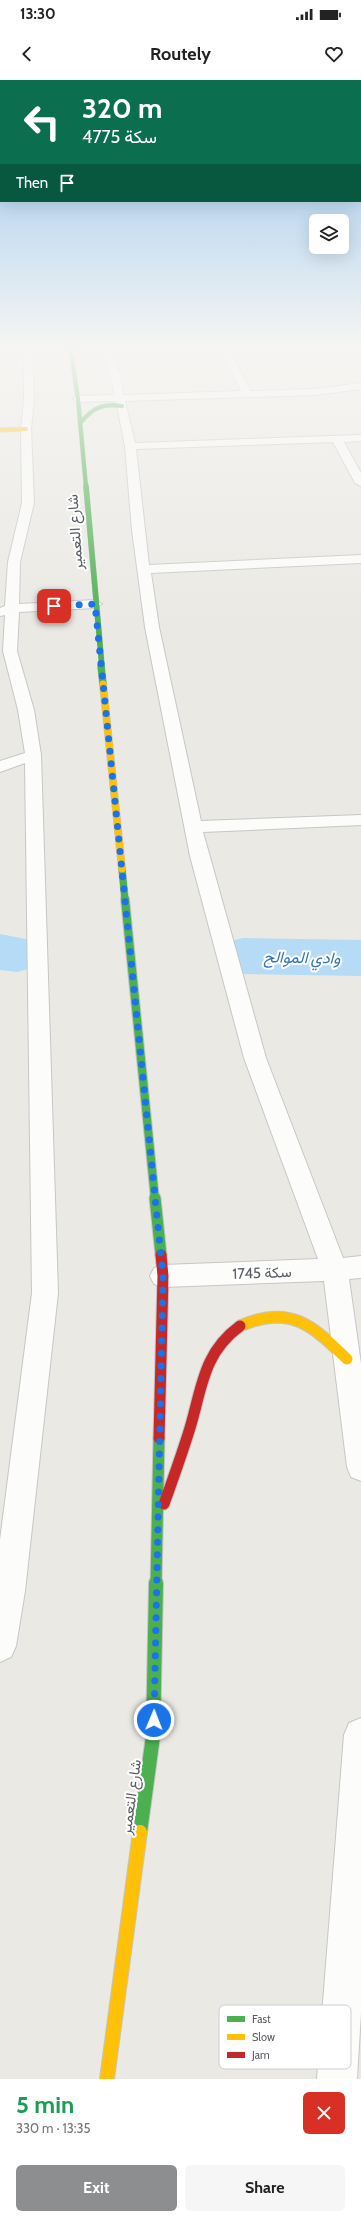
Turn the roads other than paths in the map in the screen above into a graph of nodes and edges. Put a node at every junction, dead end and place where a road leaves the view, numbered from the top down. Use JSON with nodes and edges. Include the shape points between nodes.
{"nodes":[{"id":1,"x":26,"y":439,"type":"edge"},
{"id":2,"x":81,"y":439,"type":"edge"},
{"id":3,"x":129,"y":439,"type":"edge"},
{"id":4,"x":328,"y":439,"type":"edge"},
{"id":5,"x":336,"y":439,"type":"edge"},
{"id":6,"x":130,"y":446,"type":"junction"},
{"id":7,"x":361,"y":483,"type":"edge"},
{"id":8,"x":361,"y":559,"type":"edge"},
{"id":9,"x":144,"y":569,"type":"junction"},
{"id":10,"x":95,"y":604,"type":"junction"},
{"id":11,"x":7,"y":610,"type":"edge"},
{"id":12,"x":33,"y":755,"type":"junction"},
{"id":13,"x":0,"y":767,"type":"edge"},
{"id":14,"x":361,"y":820,"type":"edge"},
{"id":15,"x":193,"y":827,"type":"junction"},
{"id":16,"x":361,"y":1267,"type":"edge"},
{"id":17,"x":334,"y":1270,"type":"junction"},
{"id":18,"x":163,"y":1276,"type":"junction"},
{"id":19,"x":347,"y":1358,"type":"junction"},
{"id":20,"x":361,"y":1467,"type":"edge"},
{"id":21,"x":158,"y":1524,"type":"junction"},
{"id":22,"x":5,"y":1591,"type":"edge"},
{"id":23,"x":0,"y":1646,"type":"edge"},
{"id":24,"x":361,"y":1736,"type":"edge"},
{"id":25,"x":342,"y":2005,"type":"edge"},
{"id":26,"x":338,"y":2069,"type":"edge"},
{"id":27,"x":106,"y":2079,"type":"edge"},
{"id":28,"x":337,"y":2079,"type":"edge"}],
"edges":[{"from":1,"to":11,"type":"street","via":[[28,504],[14,562]]},
{"from":2,"to":10,"type":"main road","name":"شارع التعمير"},
{"from":3,"to":6,"type":"street"},
{"from":4,"to":6,"type":"street"},
{"from":5,"to":7,"type":"street"},
{"from":6,"to":9,"type":"street"},
{"from":8,"to":9,"type":"street"},
{"from":9,"to":15,"type":"street","via":[[152,626]]},
{"from":10,"to":11,"type":"street"},
{"from":10,"to":18,"type":"main road","name":"شارع التعمير"},
{"from":11,"to":12,"type":"street","via":[[10,651],[26,710]]},
{"from":12,"to":13,"type":"street"},
{"from":12,"to":22,"type":"street","via":[[45,1293]]},
{"from":14,"to":15,"type":"street"},
{"from":15,"to":17,"type":"street","via":[[255,1058]]},
{"from":16,"to":17,"type":"street","name":"سكة 1745"},
{"from":17,"to":18,"type":"street","name":"سكة 1745"},
{"from":17,"to":19,"type":"street"},
{"from":18,"to":21,"type":"main road","name":"شارع التعمير"},
{"from":19,"to":20,"type":"street"},
{"from":19,"to":21,"type":"main road","via":[[319,1332],[288,1316],[259,1317],[233,1331],[223,1340],[205,1369],[190,1426]]},
{"from":21,"to":27,"type":"main road","name":"شارع التعمير","via":[[153,1736]]},
{"from":22,"to":23,"type":"street"},
{"from":24,"to":25,"type":"street"},
{"from":26,"to":28,"type":"street"}]}
